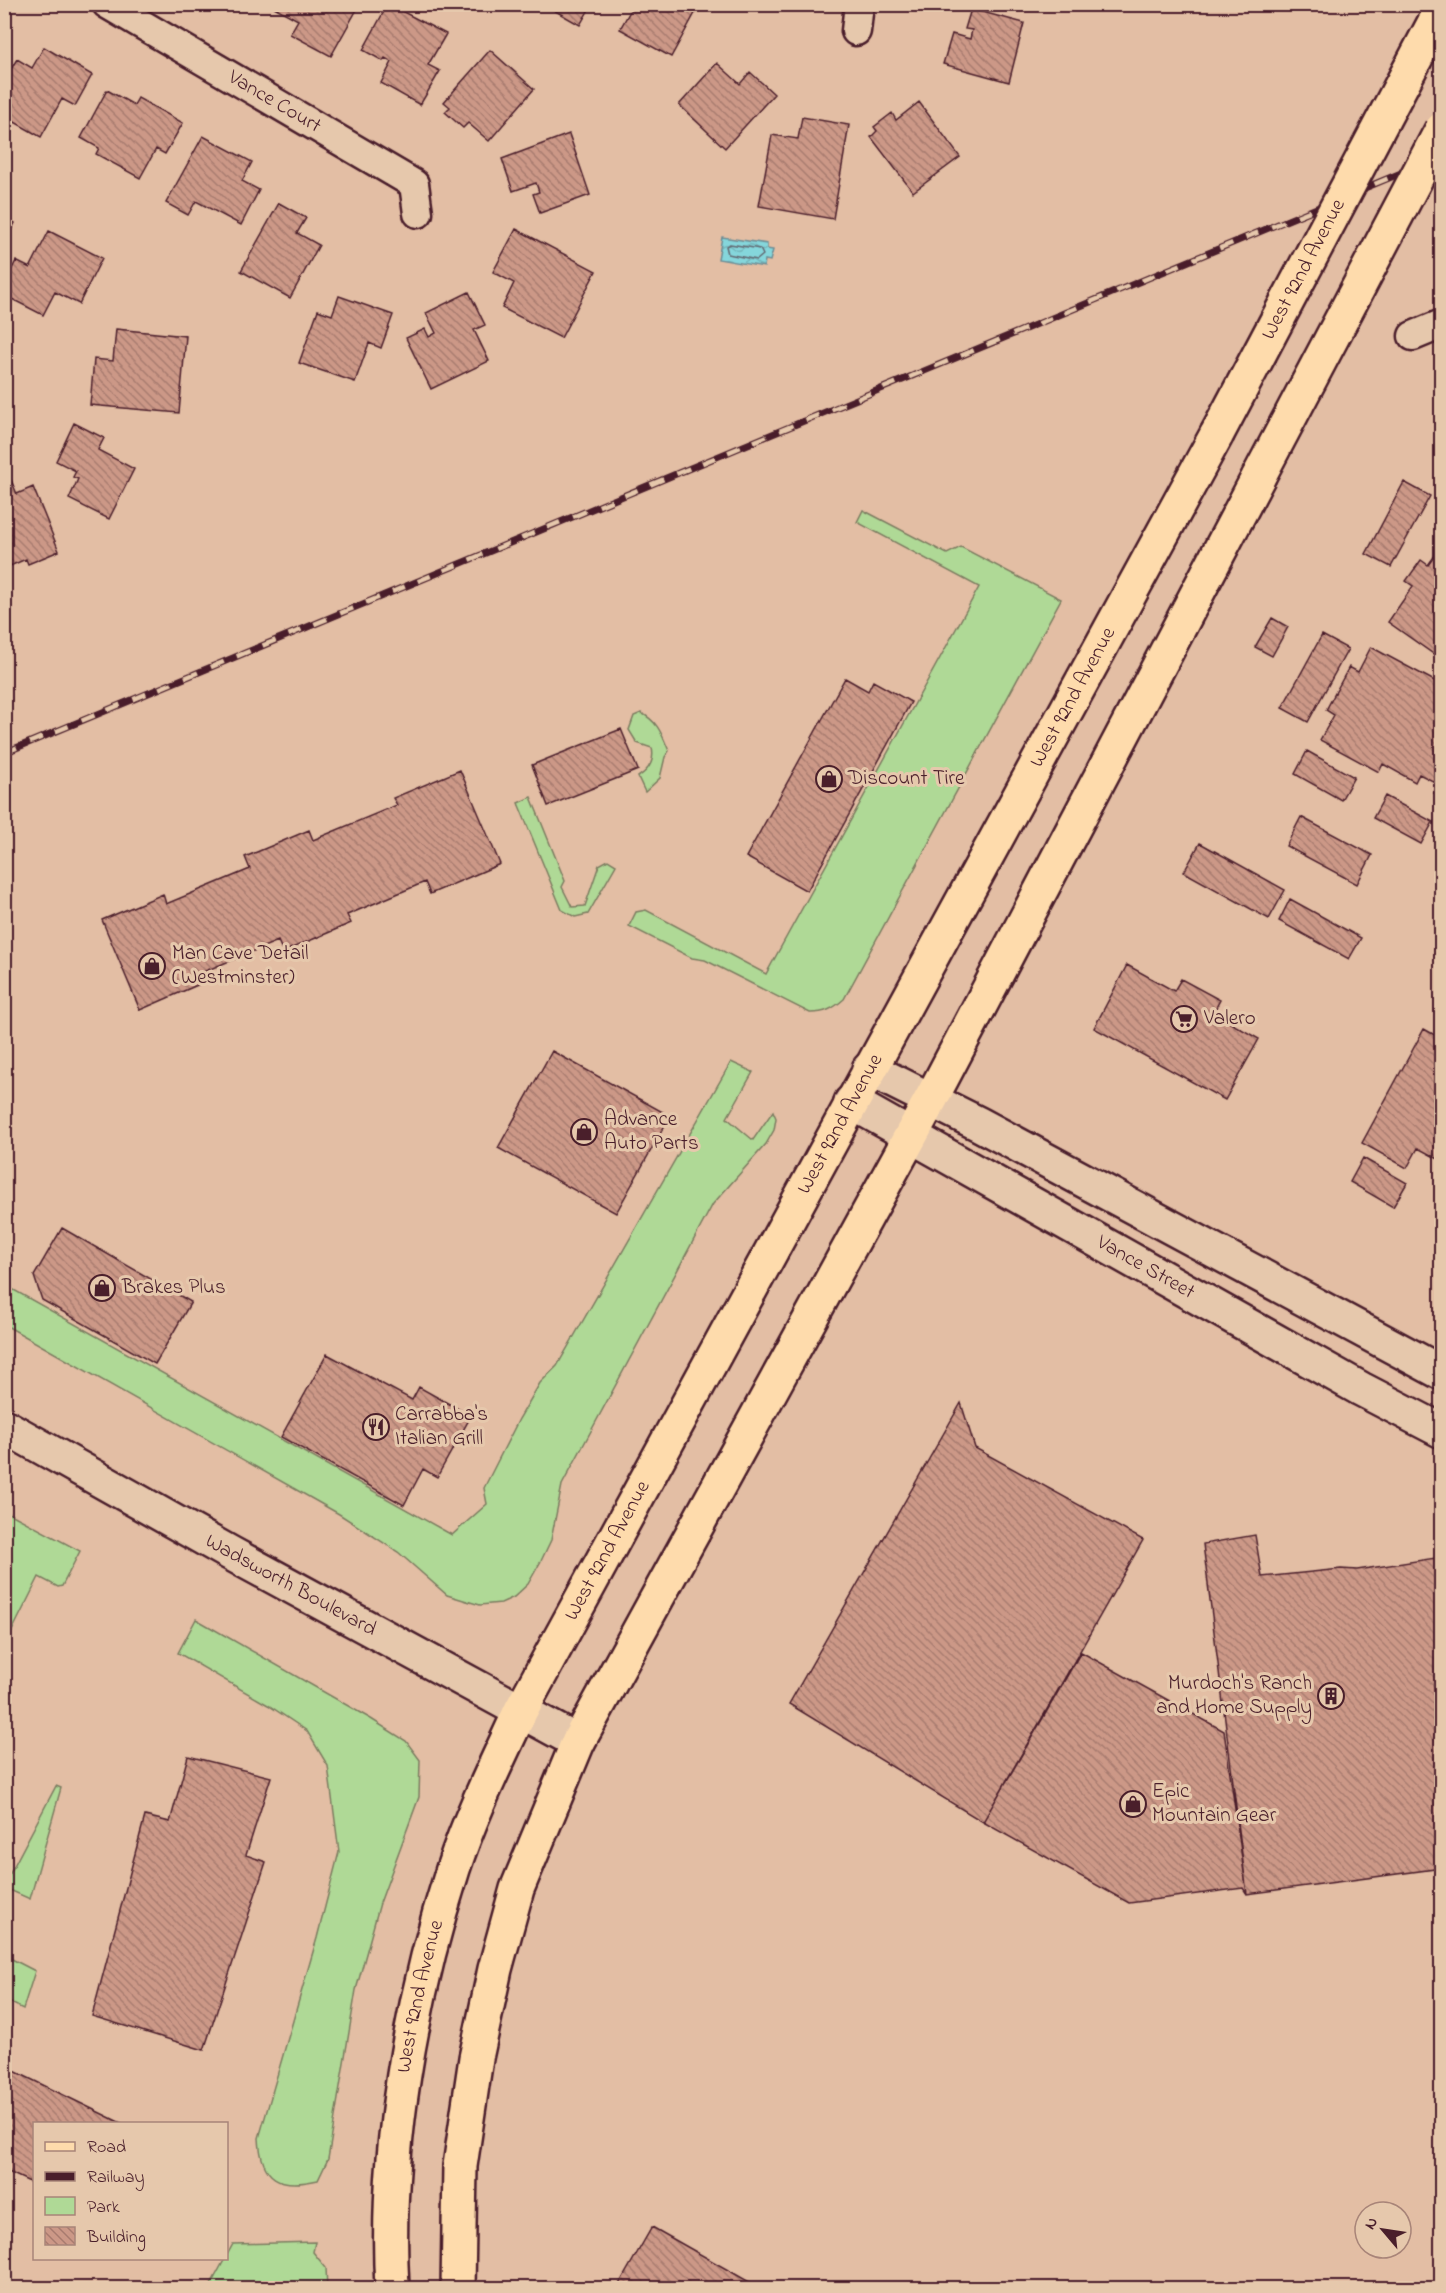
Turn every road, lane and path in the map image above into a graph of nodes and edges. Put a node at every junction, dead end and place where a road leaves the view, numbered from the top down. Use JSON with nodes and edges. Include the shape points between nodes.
{"nodes":[{"id":1,"x":107,"y":4,"type":"edge"},
{"id":2,"x":1440,"y":12,"type":"edge"},
{"id":3,"x":1442,"y":129,"type":"edge"},
{"id":4,"x":418,"y":213,"type":"dead end"},
{"id":5,"x":1442,"y":324,"type":"edge"},
{"id":6,"x":1413,"y":336,"type":"dead end"},
{"id":7,"x":869,"y":1069,"type":"junction"},
{"id":8,"x":931,"y":1099,"type":"junction"},
{"id":9,"x":851,"y":1101,"type":"junction"},
{"id":10,"x":911,"y":1136,"type":"junction"},
{"id":11,"x":1442,"y":1373,"type":"edge"},
{"id":12,"x":4,"y":1426,"type":"edge"},
{"id":13,"x":1442,"y":1431,"type":"edge"},
{"id":14,"x":521,"y":1710,"type":"junction"},
{"id":15,"x":579,"y":1742,"type":"junction"},
{"id":16,"x":392,"y":2289,"type":"edge"},
{"id":17,"x":458,"y":2289,"type":"edge"}],
"edges":[{"from":1,"to":4,"type":"street","name":"Vance Court","via":[[414,184]]},
{"from":2,"to":7,"type":"main road","name":"West 92nd Avenue","bridge":true,"via":[[1217,434]]},
{"from":3,"to":8,"type":"main road","bridge":true},
{"from":5,"to":6,"type":"street"},
{"from":7,"to":8,"type":"street"},
{"from":7,"to":9,"type":"main road","name":"West 92nd Avenue"},
{"from":8,"to":10,"type":"main road"},
{"from":8,"to":11,"type":"street"},
{"from":9,"to":10,"type":"street","name":"Vance Street"},
{"from":9,"to":14,"type":"main road","name":"West 92nd Avenue"},
{"from":10,"to":13,"type":"street","name":"Vance Street"},
{"from":10,"to":15,"type":"main road"},
{"from":12,"to":14,"type":"street","name":"Wadsworth Boulevard"},
{"from":14,"to":15,"type":"street","name":"Wadsworth Boulevard"},
{"from":14,"to":16,"type":"main road","name":"West 92nd Avenue","via":[[454,1868],[430,1953],[410,2046],[394,2161],[389,2252]]},
{"from":15,"to":17,"type":"main road","via":[[517,1888],[495,1969],[476,2058],[460,2166]]}]}
